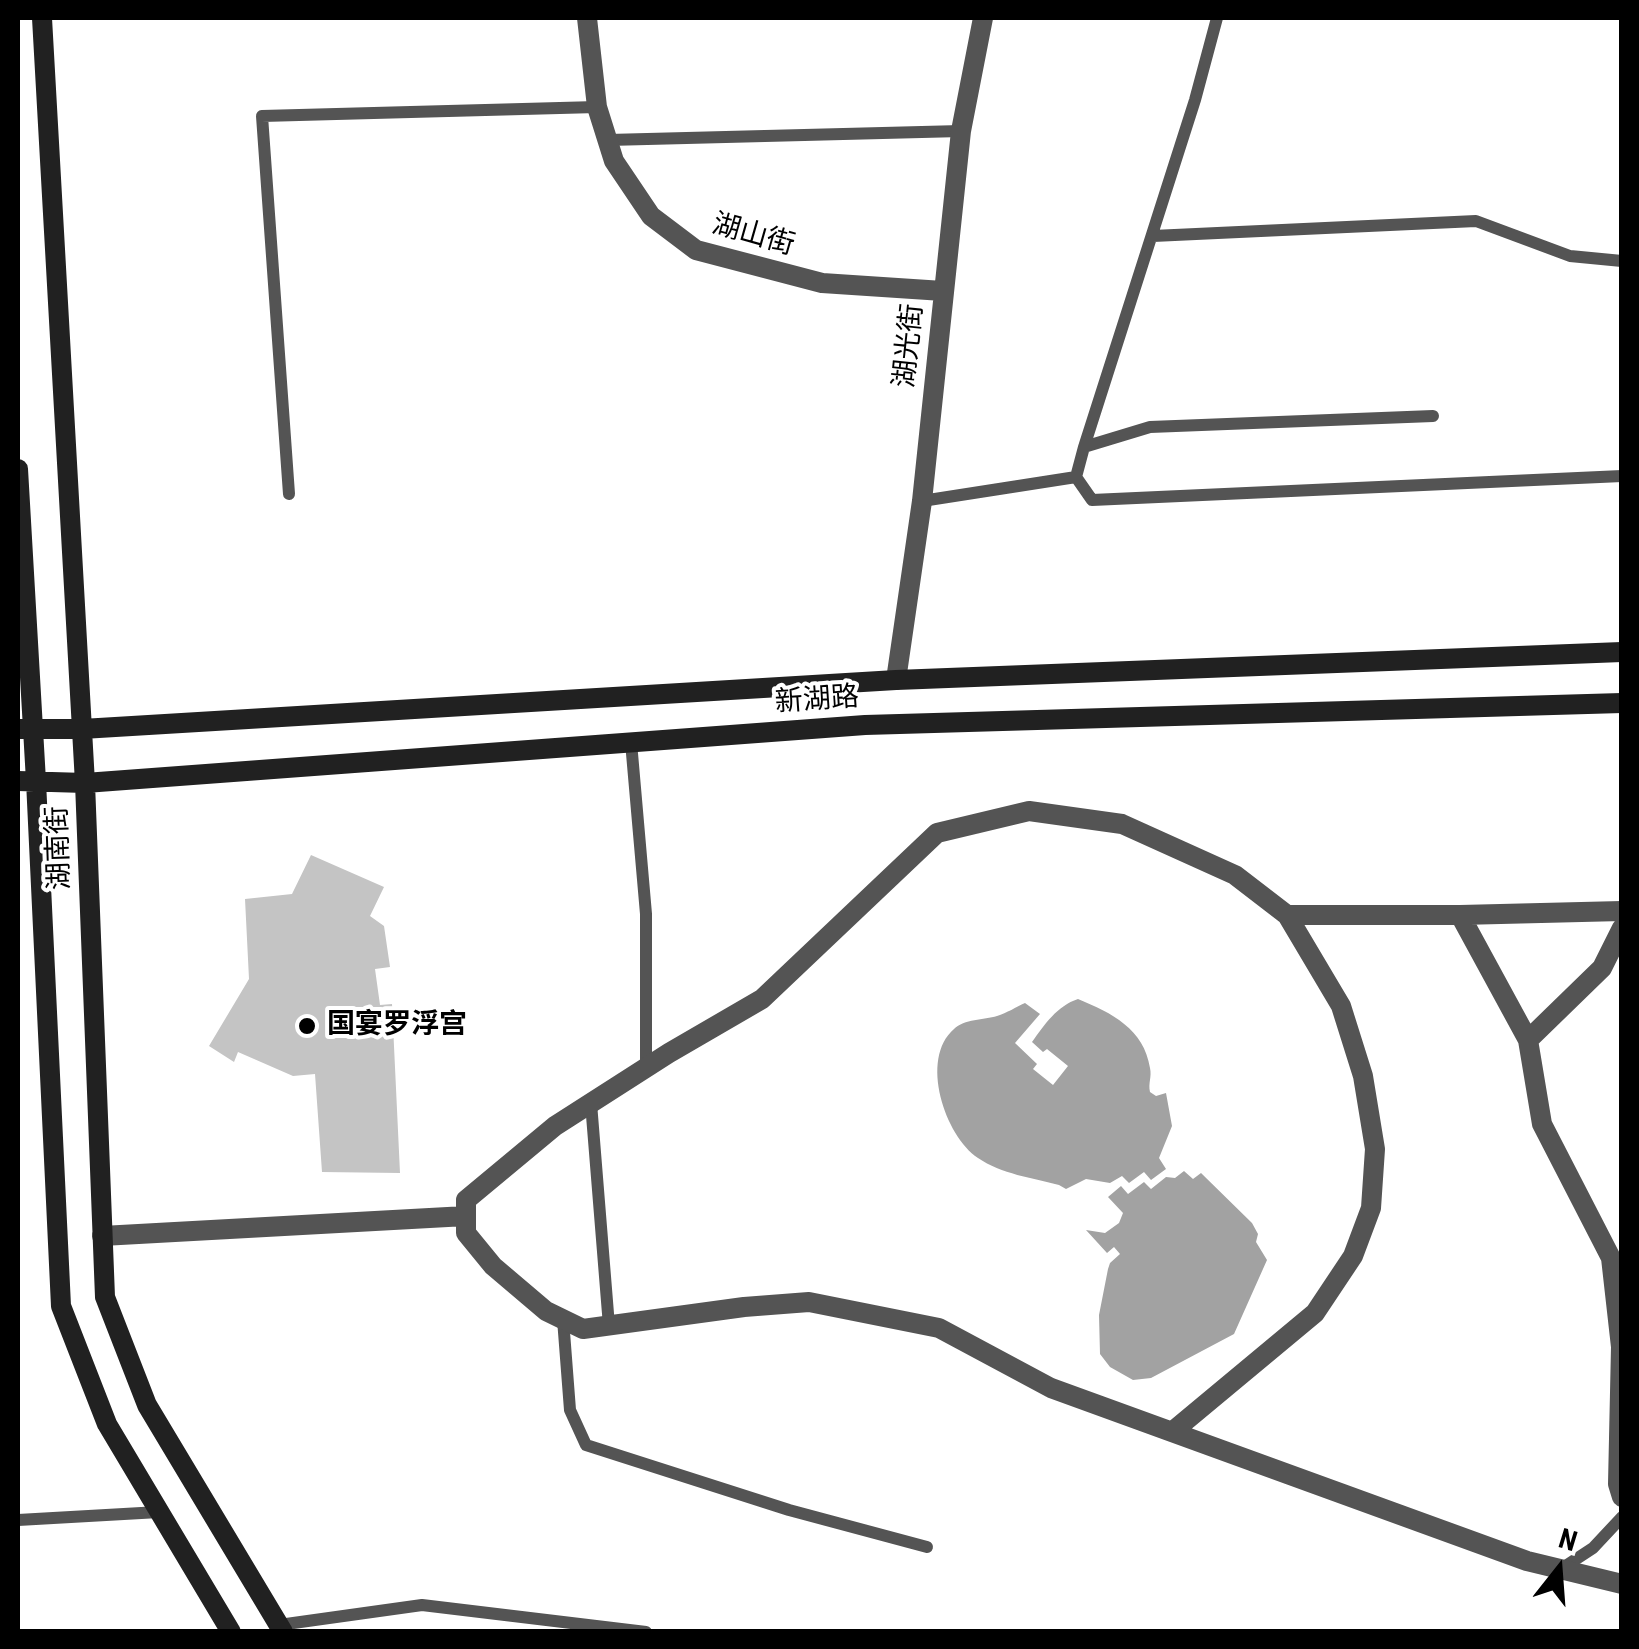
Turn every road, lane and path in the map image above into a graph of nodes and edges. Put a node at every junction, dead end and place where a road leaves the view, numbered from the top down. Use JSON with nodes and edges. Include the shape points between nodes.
{"nodes":[{"id":1,"x":42,"y":18,"type":"edge"},
{"id":2,"x":587,"y":18,"type":"edge"},
{"id":3,"x":984,"y":18,"type":"edge"},
{"id":4,"x":1217,"y":18,"type":"edge"},
{"id":5,"x":597,"y":107,"type":"junction"},
{"id":6,"x":961,"y":131,"type":"junction"},
{"id":7,"x":608,"y":140,"type":"junction"},
{"id":8,"x":1153,"y":236,"type":"junction"},
{"id":9,"x":1622,"y":262,"type":"edge"},
{"id":10,"x":943,"y":291,"type":"junction"},
{"id":11,"x":1433,"y":416,"type":"dead end"},
{"id":12,"x":1084,"y":447,"type":"junction"},
{"id":13,"x":18,"y":469,"type":"edge"},
{"id":14,"x":1622,"y":476,"type":"edge"},
{"id":15,"x":1076,"y":477,"type":"junction"},
{"id":16,"x":289,"y":494,"type":"dead end"},
{"id":17,"x":922,"y":500,"type":"junction"},
{"id":18,"x":1622,"y":652,"type":"edge"},
{"id":19,"x":896,"y":680,"type":"junction"},
{"id":20,"x":1622,"y":702,"type":"edge"},
{"id":21,"x":25,"y":729,"type":"edge"},
{"id":22,"x":82,"y":729,"type":"junction"},
{"id":23,"x":631,"y":742,"type":"junction"},
{"id":24,"x":27,"y":781,"type":"edge"},
{"id":25,"x":85,"y":783,"type":"junction"},
{"id":26,"x":1622,"y":911,"type":"edge"},
{"id":27,"x":1287,"y":915,"type":"junction"},
{"id":28,"x":1460,"y":915,"type":"junction"},
{"id":29,"x":1622,"y":928,"type":"edge"},
{"id":30,"x":1528,"y":1040,"type":"junction"},
{"id":31,"x":646,"y":1068,"type":"junction"},
{"id":32,"x":591,"y":1103,"type":"junction"},
{"id":33,"x":466,"y":1216,"type":"junction"},
{"id":34,"x":102,"y":1236,"type":"junction"},
{"id":35,"x":1616,"y":1258,"type":"edge"},
{"id":36,"x":563,"y":1319,"type":"junction"},
{"id":37,"x":1621,"y":1323,"type":"edge"},
{"id":38,"x":609,"y":1326,"type":"junction"},
{"id":39,"x":1172,"y":1432,"type":"junction"},
{"id":40,"x":1622,"y":1497,"type":"edge"},
{"id":41,"x":159,"y":1512,"type":"junction"},
{"id":42,"x":1622,"y":1518,"type":"edge"},
{"id":43,"x":18,"y":1520,"type":"edge"},
{"id":44,"x":927,"y":1548,"type":"dead end"},
{"id":45,"x":1560,"y":1569,"type":"junction"},
{"id":46,"x":1622,"y":1584,"type":"edge"},
{"id":47,"x":281,"y":1628,"type":"edge"},
{"id":48,"x":231,"y":1632,"type":"edge"},
{"id":49,"x":646,"y":1632,"type":"edge"}],
"edges":[{"from":1,"to":22,"type":"main road","name":"湖南街"},
{"from":2,"to":5,"type":"street","name":"湖山街"},
{"from":3,"to":6,"type":"street","name":"湖光街"},
{"from":4,"to":8,"type":"lane"},
{"from":5,"to":7,"type":"street","name":"湖山街"},
{"from":5,"to":16,"type":"lane","via":[[262,116]]},
{"from":6,"to":7,"type":"lane"},
{"from":6,"to":10,"type":"street","name":"湖光街"},
{"from":7,"to":10,"type":"street","name":"湖山街","via":[[614,161],[651,216],[696,250],[822,283]]},
{"from":8,"to":9,"type":"lane","via":[[1476,221],[1570,256]]},
{"from":8,"to":12,"type":"lane"},
{"from":10,"to":17,"type":"street","name":"湖光街"},
{"from":11,"to":12,"type":"lane","via":[[1150,427]]},
{"from":12,"to":15,"type":"lane"},
{"from":13,"to":21,"type":"main road","name":"湖南街"},
{"from":14,"to":15,"type":"lane","via":[[1092,500]]},
{"from":15,"to":17,"type":"lane"},
{"from":17,"to":19,"type":"street","name":"湖光街"},
{"from":18,"to":19,"type":"main road","name":"新湖路"},
{"from":19,"to":22,"type":"main road","name":"新湖路"},
{"from":20,"to":23,"type":"main road","name":"新湖路","via":[[864,725]]},
{"from":21,"to":22,"type":"main road","name":"新湖路"},
{"from":21,"to":24,"type":"main road","name":"湖南街"},
{"from":22,"to":25,"type":"main road","name":"湖南街"},
{"from":23,"to":25,"type":"main road","name":"新湖路"},
{"from":23,"to":31,"type":"lane","via":[[646,914]]},
{"from":24,"to":25,"type":"main road","name":"新湖路"},
{"from":24,"to":41,"type":"main road","name":"湖南街","via":[[61,1306],[107,1424]]},
{"from":25,"to":34,"type":"main road","name":"湖南街"},
{"from":26,"to":28,"type":"street"},
{"from":27,"to":28,"type":"street"},
{"from":27,"to":31,"type":"street","via":[[1235,875],[1122,824],[1029,810],[938,833],[762,999]]},
{"from":27,"to":39,"type":"street","via":[[1341,1006],[1363,1076],[1375,1149],[1371,1208],[1353,1256],[1315,1313]]},
{"from":28,"to":30,"type":"street"},
{"from":29,"to":30,"type":"street","via":[[1602,968]]},
{"from":30,"to":35,"type":"street","via":[[1542,1124]]},
{"from":31,"to":32,"type":"street"},
{"from":32,"to":33,"type":"street","via":[[466,1200]]},
{"from":32,"to":38,"type":"lane"},
{"from":33,"to":34,"type":"street"},
{"from":33,"to":36,"type":"street","via":[[466,1233],[493,1266]]},
{"from":34,"to":47,"type":"main road","name":"湖南街","via":[[104,1296],[147,1405]]},
{"from":35,"to":37,"type":"street"},
{"from":36,"to":38,"type":"street","via":[[583,1329]]},
{"from":36,"to":44,"type":"lane","via":[[570,1410],[586,1445]]},
{"from":37,"to":40,"type":"street"},
{"from":38,"to":39,"type":"street","via":[[744,1307],[826,1305],[938,1328],[1051,1388]]},
{"from":39,"to":45,"type":"street"},
{"from":41,"to":43,"type":"lane"},
{"from":41,"to":48,"type":"main road","name":"湖南街"},
{"from":42,"to":45,"type":"lane","via":[[1594,1548]]},
{"from":45,"to":46,"type":"street"},
{"from":47,"to":49,"type":"lane","via":[[422,1605]]}]}
